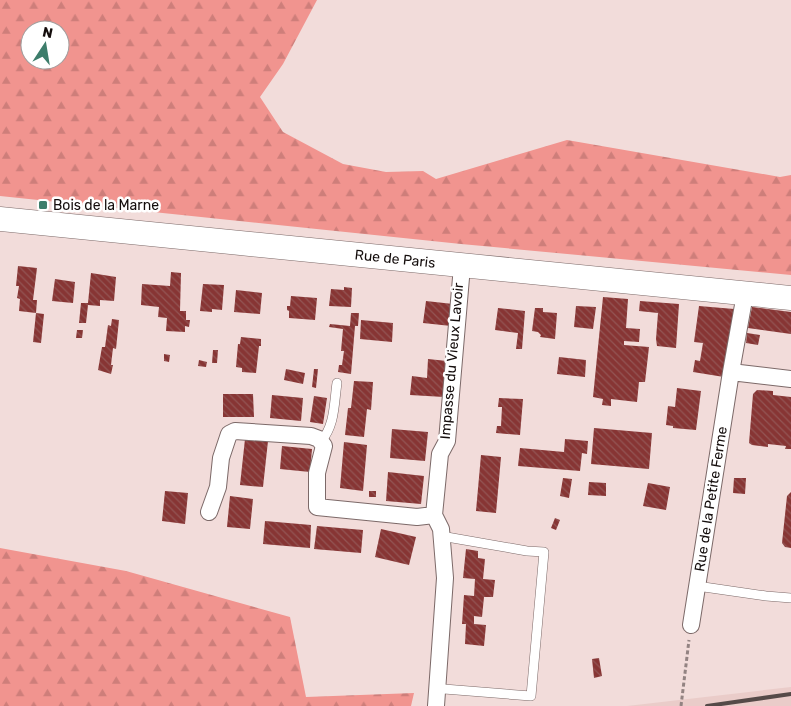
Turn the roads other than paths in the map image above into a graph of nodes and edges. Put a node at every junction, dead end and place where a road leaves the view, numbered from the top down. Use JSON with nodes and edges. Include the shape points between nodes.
{"nodes":[{"id":1,"x":0,"y":219,"type":"edge"},
{"id":2,"x":462,"y":266,"type":"junction"},
{"id":3,"x":745,"y":294,"type":"junction"},
{"id":4,"x":791,"y":298,"type":"edge"},
{"id":5,"x":731,"y":372,"type":"junction"},
{"id":6,"x":791,"y":380,"type":"edge"},
{"id":7,"x":337,"y":383,"type":"dead end"},
{"id":8,"x":321,"y":441,"type":"junction"},
{"id":9,"x":210,"y":512,"type":"dead end"},
{"id":10,"x":434,"y":515,"type":"junction"},
{"id":11,"x":442,"y":536,"type":"junction"},
{"id":12,"x":697,"y":586,"type":"junction"},
{"id":13,"x":791,"y":598,"type":"edge"},
{"id":14,"x":691,"y":625,"type":"road end"},
{"id":15,"x":444,"y":689,"type":"dead end"},
{"id":16,"x":436,"y":706,"type":"edge"}],
"edges":[{"from":1,"to":2,"type":"main road","name":"Rue de Paris"},
{"from":2,"to":3,"type":"main road","name":"Rue de Paris"},
{"from":2,"to":10,"type":"street","name":"Impasse du Vieux Lavoir","via":[[447,441],[440,454]]},
{"from":3,"to":4,"type":"main road","name":"Rue de Paris"},
{"from":3,"to":5,"type":"street","name":"Rue de la Petite Ferme"},
{"from":5,"to":6,"type":"street"},
{"from":5,"to":12,"type":"street","name":"Rue de la Petite Ferme"},
{"from":7,"to":8,"type":"lane","via":[[331,426]]},
{"from":8,"to":9,"type":"street","via":[[311,436],[235,431],[228,434]]},
{"from":8,"to":10,"type":"street","via":[[324,446],[317,473],[317,507],[417,517]]},
{"from":10,"to":11,"type":"street","name":"Impasse du Vieux Lavoir"},
{"from":11,"to":15,"type":"lane","via":[[527,552],[544,552],[531,696]]},
{"from":11,"to":16,"type":"street","name":"Impasse du Vieux Lavoir","via":[[445,578]]},
{"from":12,"to":13,"type":"lane"},
{"from":12,"to":14,"type":"street","name":"Rue de la Petite Ferme"}]}
